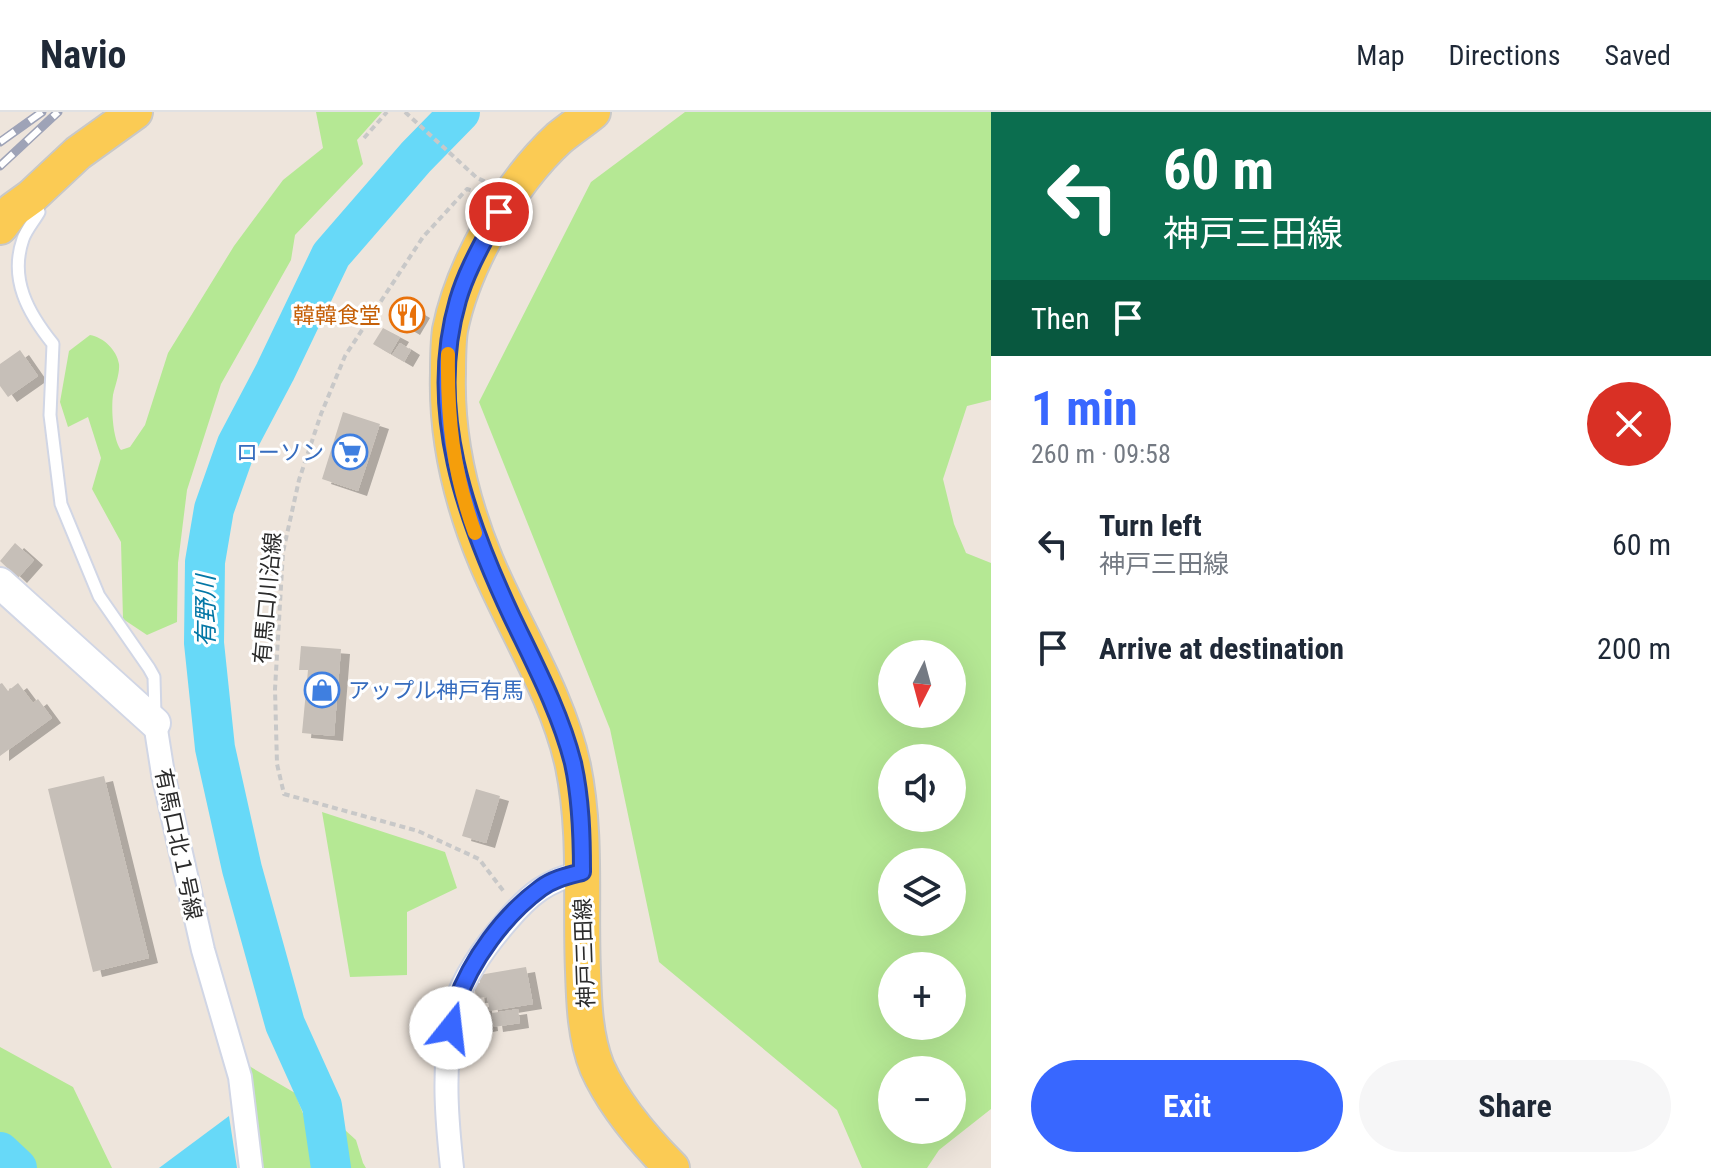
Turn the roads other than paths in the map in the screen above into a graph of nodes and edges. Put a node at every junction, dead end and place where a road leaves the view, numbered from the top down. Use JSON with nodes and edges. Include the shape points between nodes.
{"nodes":[{"id":1,"x":135,"y":112,"type":"edge"},
{"id":2,"x":593,"y":112,"type":"edge"},
{"id":3,"x":31,"y":197,"type":"junction"},
{"id":4,"x":0,"y":227,"type":"edge"},
{"id":5,"x":0,"y":583,"type":"edge"},
{"id":6,"x":155,"y":723,"type":"junction"},
{"id":7,"x":582,"y":872,"type":"junction"},
{"id":8,"x":251,"y":1168,"type":"edge"},
{"id":9,"x":452,"y":1168,"type":"edge"},
{"id":10,"x":672,"y":1168,"type":"edge"}],
"edges":[{"from":1,"to":3,"type":"main road","via":[[78,153]]},
{"from":2,"to":7,"type":"main road","name":"神戸三田線","via":[[534,166],[478,251],[450,332],[447,400],[452,448],[471,522],[553,705],[573,763]]},
{"from":3,"to":4,"type":"main road"},
{"from":3,"to":6,"type":"lane","via":[[39,212],[23,239],[17,270],[24,300],[53,344],[50,415],[61,504],[99,596],[154,677]]},
{"from":5,"to":6,"type":"street"},
{"from":6,"to":8,"type":"street","name":"有馬口北１号線","via":[[203,950],[240,1077]]},
{"from":7,"to":9,"type":"street","via":[[542,887],[517,909],[476,962],[455,1004],[446,1104]]},
{"from":7,"to":10,"type":"main road","name":"神戸三田線","via":[[583,989],[592,1052],[627,1118]]}]}
